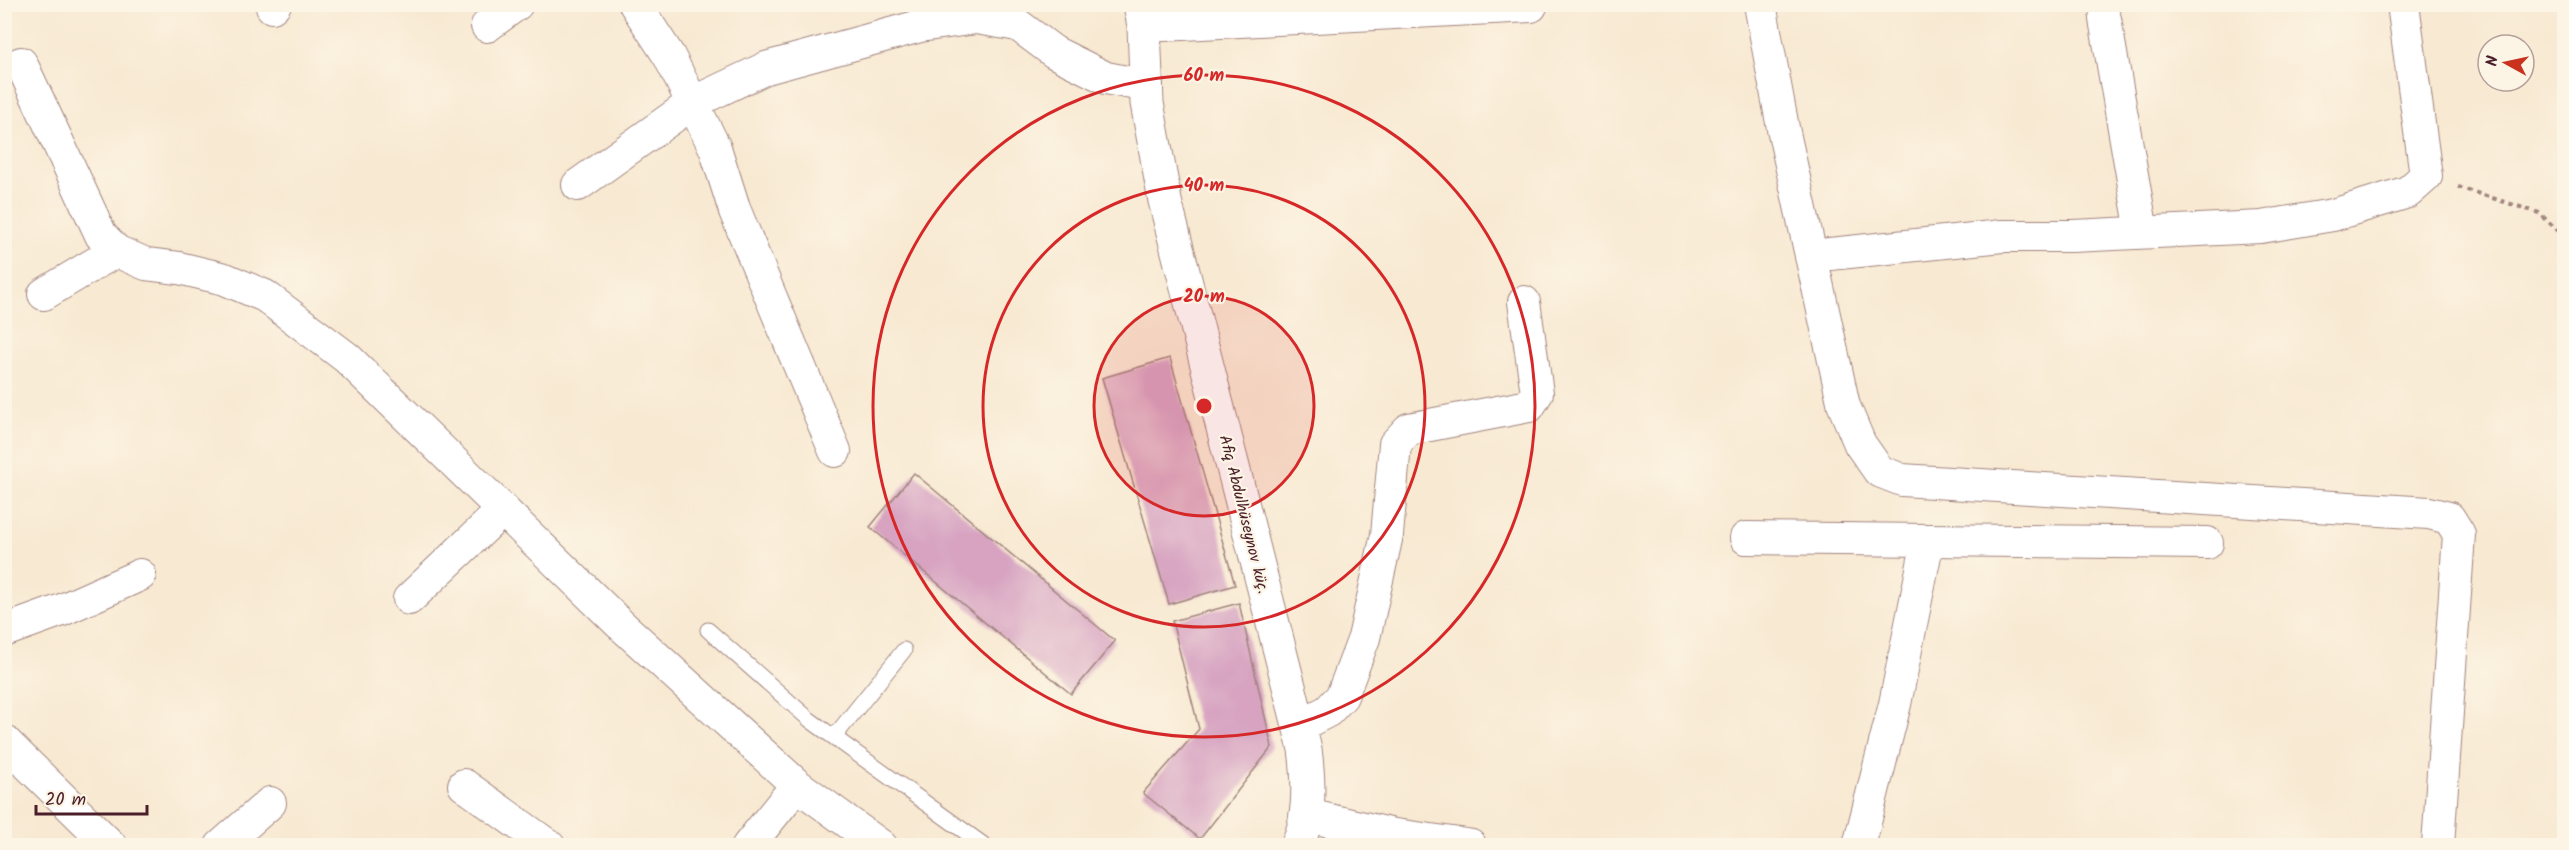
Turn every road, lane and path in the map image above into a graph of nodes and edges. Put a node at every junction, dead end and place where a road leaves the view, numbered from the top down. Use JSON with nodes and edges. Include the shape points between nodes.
{"nodes":[{"id":1,"x":517,"y":4,"type":"edge"},
{"id":2,"x":635,"y":4,"type":"edge"},
{"id":3,"x":1760,"y":4,"type":"edge"},
{"id":4,"x":2403,"y":4,"type":"edge"},
{"id":5,"x":1531,"y":6,"type":"edge"},
{"id":6,"x":1142,"y":15,"type":"edge"},
{"id":7,"x":2105,"y":19,"type":"dead end"},
{"id":8,"x":487,"y":26,"type":"dead end"},
{"id":9,"x":21,"y":63,"type":"dead end"},
{"id":10,"x":1147,"y":86,"type":"junction"},
{"id":11,"x":694,"y":102,"type":"junction"},
{"id":12,"x":2426,"y":176,"type":"junction"},
{"id":13,"x":578,"y":185,"type":"dead end"},
{"id":14,"x":2142,"y":232,"type":"junction"},
{"id":15,"x":2565,"y":236,"type":"edge"},
{"id":16,"x":116,"y":251,"type":"junction"},
{"id":17,"x":1811,"y":256,"type":"junction"},
{"id":18,"x":44,"y":294,"type":"dead end"},
{"id":19,"x":1524,"y":302,"type":"dead end"},
{"id":20,"x":835,"y":451,"type":"dead end"},
{"id":21,"x":503,"y":510,"type":"junction"},
{"id":22,"x":1746,"y":538,"type":"dead end"},
{"id":23,"x":1928,"y":540,"type":"junction"},
{"id":24,"x":2207,"y":543,"type":"dead end"},
{"id":25,"x":140,"y":575,"type":"dead end"},
{"id":26,"x":409,"y":599,"type":"dead end"},
{"id":27,"x":708,"y":630,"type":"dead end"},
{"id":28,"x":4,"y":631,"type":"edge"},
{"id":29,"x":904,"y":650,"type":"dead end"},
{"id":30,"x":1299,"y":726,"type":"junction"},
{"id":31,"x":834,"y":737,"type":"junction"},
{"id":32,"x":4,"y":741,"type":"edge"},
{"id":33,"x":464,"y":785,"type":"dead end"},
{"id":34,"x":797,"y":785,"type":"junction"},
{"id":35,"x":270,"y":803,"type":"dead end"},
{"id":36,"x":1306,"y":815,"type":"junction"},
{"id":37,"x":111,"y":846,"type":"edge"},
{"id":38,"x":221,"y":846,"type":"edge"},
{"id":39,"x":549,"y":846,"type":"edge"},
{"id":40,"x":748,"y":846,"type":"edge"},
{"id":41,"x":881,"y":846,"type":"edge"},
{"id":42,"x":985,"y":846,"type":"edge"},
{"id":43,"x":1297,"y":846,"type":"edge"},
{"id":44,"x":1470,"y":846,"type":"edge"},
{"id":45,"x":1859,"y":846,"type":"edge"},
{"id":46,"x":2438,"y":846,"type":"edge"}],
"edges":[{"from":1,"to":8,"type":"street"},
{"from":2,"to":11,"type":"street"},
{"from":3,"to":17,"type":"street"},
{"from":4,"to":12,"type":"street"},
{"from":5,"to":6,"type":"street"},
{"from":6,"to":10,"type":"street","name":"Afiq Abdulhüseynov küç."},
{"from":7,"to":14,"type":"street"},
{"from":9,"to":16,"type":"street","via":[[101,235]]},
{"from":10,"to":11,"type":"street","via":[[1106,78],[1054,52],[1018,25],[976,18],[920,26],[766,68]]},
{"from":10,"to":30,"type":"street","name":"Afiq Abdulhüseynov küç.","via":[[1165,201]]},
{"from":11,"to":13,"type":"street"},
{"from":11,"to":20,"type":"street"},
{"from":12,"to":14,"type":"street","via":[[2408,192],[2333,215],[2261,227]]},
{"from":12,"to":15,"type":"path","via":[[2539,213]]},
{"from":14,"to":17,"type":"street","via":[[2002,236]]},
{"from":16,"to":18,"type":"street"},
{"from":16,"to":21,"type":"street","via":[[146,264],[225,279],[265,296],[347,358]]},
{"from":17,"to":46,"type":"street","via":[[1844,406],[1860,444],[1879,471],[1902,480],[2429,513],[2449,518],[2459,534]]},
{"from":19,"to":30,"type":"street","via":[[1537,393],[1530,406],[1409,429],[1395,444],[1387,535],[1364,638],[1342,696],[1328,711]]},
{"from":21,"to":26,"type":"street"},
{"from":21,"to":34,"type":"street","via":[[620,624]]},
{"from":22,"to":23,"type":"street"},
{"from":23,"to":24,"type":"street"},
{"from":23,"to":45,"type":"street","via":[[1895,704]]},
{"from":25,"to":28,"type":"street"},
{"from":27,"to":31,"type":"lane"},
{"from":29,"to":31,"type":"lane"},
{"from":30,"to":36,"type":"street","name":"Afiq Abdulhüseynov küç.","via":[[1308,774]]},
{"from":31,"to":42,"type":"lane"},
{"from":32,"to":37,"type":"street"},
{"from":33,"to":39,"type":"street"},
{"from":34,"to":40,"type":"street"},
{"from":34,"to":41,"type":"street"},
{"from":35,"to":38,"type":"street"},
{"from":36,"to":43,"type":"street","name":"Afiq Abdulhüseynov küç."},
{"from":36,"to":44,"type":"street","via":[[1392,835]]}]}
